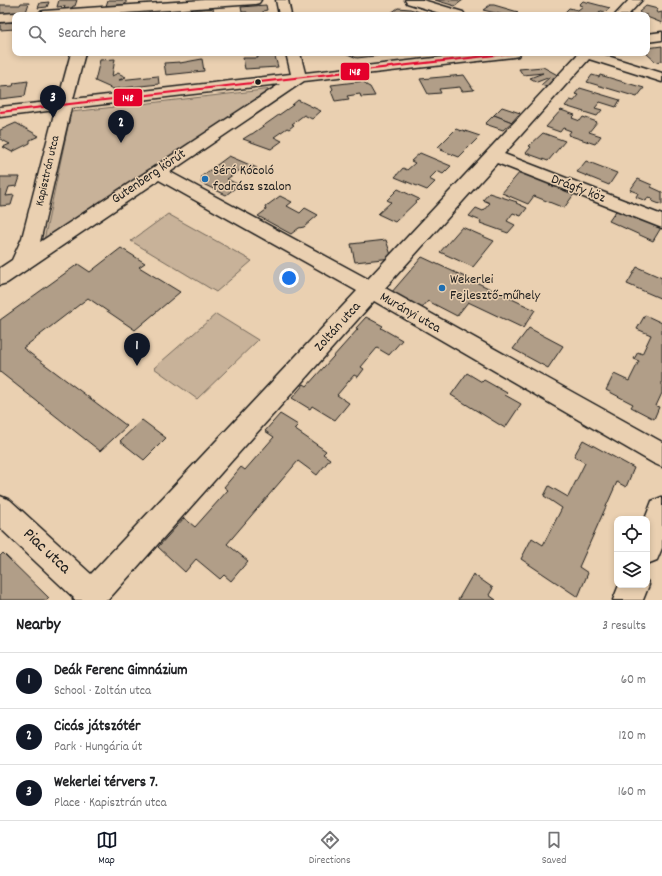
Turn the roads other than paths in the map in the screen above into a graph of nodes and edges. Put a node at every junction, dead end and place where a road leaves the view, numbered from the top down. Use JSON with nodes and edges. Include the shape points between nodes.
{"nodes":[{"id":1,"x":255,"y":0,"type":"edge"},
{"id":2,"x":282,"y":0,"type":"edge"},
{"id":3,"x":412,"y":0,"type":"edge"},
{"id":4,"x":636,"y":0,"type":"edge"},
{"id":5,"x":90,"y":9,"type":"edge"},
{"id":6,"x":67,"y":12,"type":"edge"},
{"id":7,"x":284,"y":12,"type":"edge"},
{"id":8,"x":450,"y":12,"type":"edge"},
{"id":9,"x":624,"y":12,"type":"edge"},
{"id":10,"x":12,"y":17,"type":"edge"},
{"id":11,"x":0,"y":18,"type":"edge"},
{"id":12,"x":662,"y":36,"type":"edge"},
{"id":13,"x":650,"y":38,"type":"edge"},
{"id":14,"x":77,"y":56,"type":"edge"},
{"id":15,"x":294,"y":56,"type":"edge"},
{"id":16,"x":487,"y":56,"type":"edge"},
{"id":17,"x":582,"y":56,"type":"edge"},
{"id":18,"x":594,"y":56,"type":"edge"},
{"id":19,"x":299,"y":78,"type":"junction"},
{"id":20,"x":662,"y":78,"type":"edge"},
{"id":21,"x":64,"y":105,"type":"junction"},
{"id":22,"x":0,"y":112,"type":"edge"},
{"id":23,"x":494,"y":156,"type":"junction"},
{"id":24,"x":157,"y":172,"type":"junction"},
{"id":25,"x":662,"y":222,"type":"edge"},
{"id":26,"x":20,"y":264,"type":"junction"},
{"id":27,"x":0,"y":278,"type":"edge"},
{"id":28,"x":372,"y":290,"type":"junction"},
{"id":29,"x":662,"y":455,"type":"edge"},
{"id":30,"x":0,"y":509,"type":"edge"},
{"id":31,"x":662,"y":510,"type":"edge"},
{"id":32,"x":650,"y":542,"type":"edge"},
{"id":33,"x":633,"y":588,"type":"edge"},
{"id":34,"x":90,"y":598,"type":"edge"},
{"id":35,"x":628,"y":600,"type":"edge"}],
"edges":[{"from":1,"to":5,"type":"street"},
{"from":2,"to":7,"type":"street"},
{"from":3,"to":8,"type":"street"},
{"from":4,"to":9,"type":"street"},
{"from":5,"to":6,"type":"street"},
{"from":10,"to":11,"type":"street"},
{"from":12,"to":13,"type":"street"},
{"from":14,"to":21,"type":"street","name":"Kapisztrán utca"},
{"from":15,"to":19,"type":"street"},
{"from":16,"to":19,"type":"street"},
{"from":17,"to":23,"type":"street","name":"Zoltán utca"},
{"from":18,"to":20,"type":"street"},
{"from":19,"to":21,"type":"street"},
{"from":19,"to":24,"type":"street","name":"Gutenberg körút"},
{"from":21,"to":22,"type":"street"},
{"from":21,"to":26,"type":"street","name":"Kapisztrán utca","via":[[32,238]]},
{"from":23,"to":25,"type":"street","name":"Drágfy köz"},
{"from":23,"to":28,"type":"street","name":"Zoltán utca"},
{"from":24,"to":26,"type":"street","name":"Gutenberg körút"},
{"from":24,"to":28,"type":"street","name":"Murányi utca"},
{"from":26,"to":27,"type":"street","name":"Gutenberg körút"},
{"from":28,"to":29,"type":"street","name":"Murányi utca"},
{"from":28,"to":34,"type":"street","name":"Zoltán utca"},
{"from":30,"to":34,"type":"street","name":"Piac utca"},
{"from":31,"to":32,"type":"street"},
{"from":33,"to":35,"type":"street"}]}
